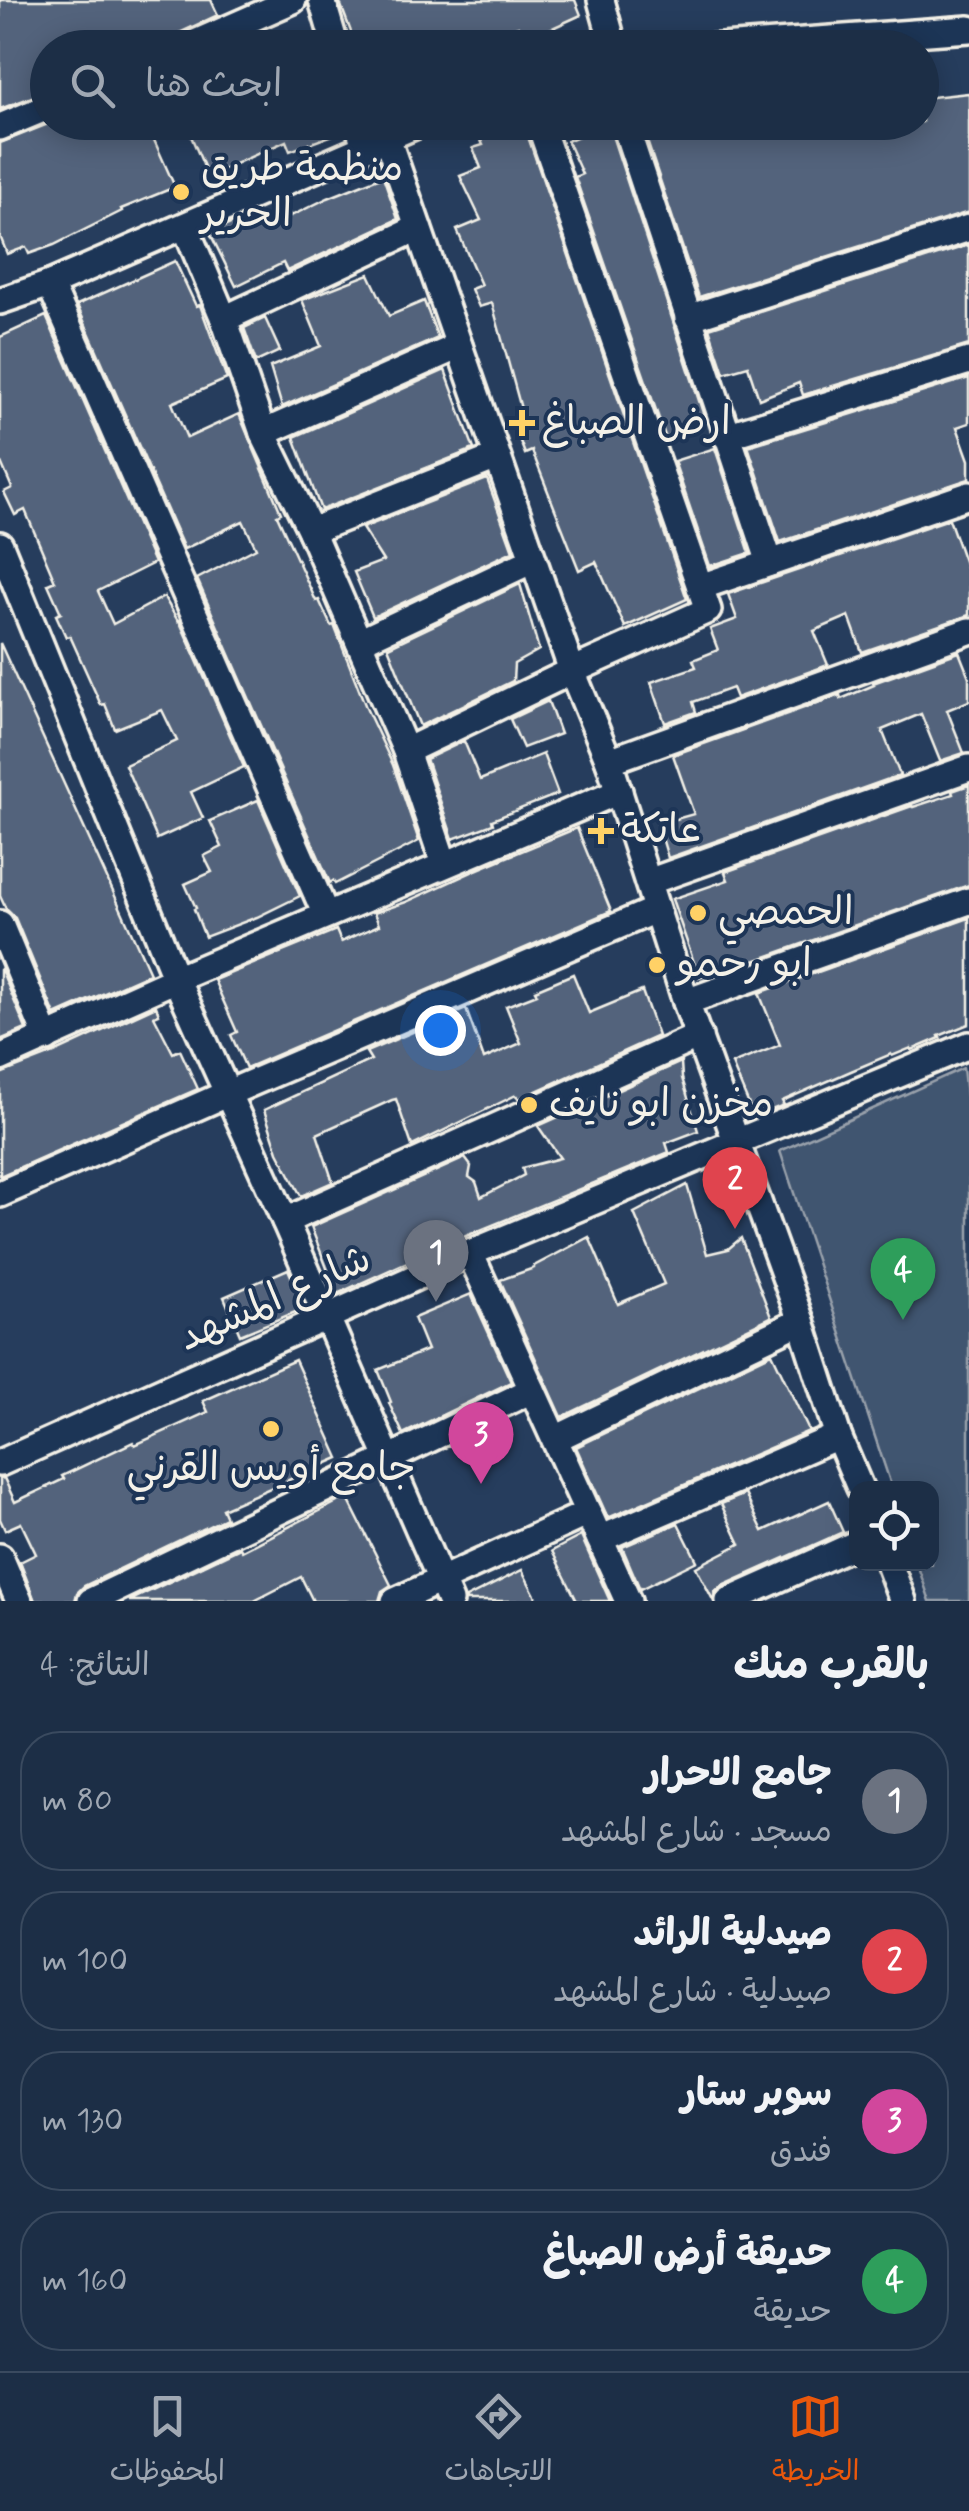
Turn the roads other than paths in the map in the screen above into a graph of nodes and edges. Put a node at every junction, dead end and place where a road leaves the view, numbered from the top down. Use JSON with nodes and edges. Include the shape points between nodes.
{"nodes":[{"id":1,"x":294,"y":0,"type":"edge"},
{"id":2,"x":322,"y":0,"type":"edge"},
{"id":3,"x":601,"y":0,"type":"edge"},
{"id":4,"x":225,"y":30,"type":"edge"},
{"id":5,"x":331,"y":30,"type":"edge"},
{"id":6,"x":609,"y":30,"type":"edge"},
{"id":7,"x":968,"y":32,"type":"edge"},
{"id":8,"x":939,"y":34,"type":"edge"},
{"id":9,"x":30,"y":115,"type":"edge"},
{"id":10,"x":0,"y":128,"type":"edge"},
{"id":11,"x":362,"y":140,"type":"edge"},
{"id":12,"x":372,"y":140,"type":"edge"},
{"id":13,"x":545,"y":140,"type":"edge"},
{"id":14,"x":630,"y":140,"type":"edge"},
{"id":15,"x":186,"y":226,"type":"junction"},
{"id":16,"x":418,"y":228,"type":"junction"},
{"id":17,"x":969,"y":228,"type":"edge"},
{"id":18,"x":50,"y":284,"type":"junction"},
{"id":19,"x":0,"y":301,"type":"edge"},
{"id":20,"x":688,"y":318,"type":"junction"},
{"id":21,"x":224,"y":319,"type":"junction"},
{"id":22,"x":459,"y":346,"type":"junction"},
{"id":23,"x":969,"y":361,"type":"edge"},
{"id":24,"x":263,"y":433,"type":"junction"},
{"id":25,"x":726,"y":436,"type":"junction"},
{"id":26,"x":497,"y":457,"type":"junction"},
{"id":27,"x":969,"y":495,"type":"edge"},
{"id":28,"x":311,"y":531,"type":"junction"},
{"id":29,"x":0,"y":545,"type":"edge"},
{"id":30,"x":533,"y":560,"type":"junction"},
{"id":31,"x":770,"y":563,"type":"junction"},
{"id":32,"x":700,"y":587,"type":"junction"},
{"id":33,"x":969,"y":631,"type":"edge"},
{"id":34,"x":359,"y":642,"type":"junction"},
{"id":35,"x":572,"y":671,"type":"junction"},
{"id":36,"x":406,"y":752,"type":"junction"},
{"id":37,"x":608,"y":761,"type":"junction"},
{"id":38,"x":969,"y":768,"type":"edge"},
{"id":39,"x":619,"y":792,"type":"junction"},
{"id":40,"x":444,"y":864,"type":"junction"},
{"id":41,"x":648,"y":882,"type":"junction"},
{"id":42,"x":969,"y":901,"type":"edge"},
{"id":43,"x":655,"y":910,"type":"junction"},
{"id":44,"x":326,"y":915,"type":"junction"},
{"id":45,"x":0,"y":924,"type":"edge"},
{"id":46,"x":176,"y":978,"type":"junction"},
{"id":47,"x":686,"y":1002,"type":"junction"},
{"id":48,"x":699,"y":1036,"type":"junction"},
{"id":49,"x":48,"y":1038,"type":"junction"},
{"id":50,"x":969,"y":1045,"type":"edge"},
{"id":51,"x":0,"y":1058,"type":"edge"},
{"id":52,"x":226,"y":1094,"type":"junction"},
{"id":53,"x":737,"y":1143,"type":"junction"},
{"id":54,"x":0,"y":1194,"type":"edge"},
{"id":55,"x":284,"y":1221,"type":"junction"},
{"id":56,"x":470,"y":1253,"type":"junction"},
{"id":57,"x":326,"y":1316,"type":"junction"},
{"id":58,"x":801,"y":1321,"type":"junction"},
{"id":59,"x":532,"y":1390,"type":"junction"},
{"id":60,"x":838,"y":1436,"type":"junction"},
{"id":61,"x":555,"y":1439,"type":"junction"},
{"id":62,"x":387,"y":1458,"type":"junction"},
{"id":63,"x":0,"y":1463,"type":"edge"},
{"id":64,"x":857,"y":1481,"type":"edge"},
{"id":65,"x":588,"y":1512,"type":"junction"},
{"id":66,"x":600,"y":1540,"type":"junction"},
{"id":67,"x":849,"y":1547,"type":"edge"},
{"id":68,"x":0,"y":1557,"type":"edge"},
{"id":69,"x":892,"y":1571,"type":"edge"},
{"id":70,"x":445,"y":1590,"type":"edge"},
{"id":71,"x":19,"y":1601,"type":"edge"},
{"id":72,"x":91,"y":1601,"type":"edge"},
{"id":73,"x":395,"y":1601,"type":"edge"},
{"id":74,"x":628,"y":1601,"type":"edge"},
{"id":75,"x":729,"y":1601,"type":"edge"},
{"id":76,"x":903,"y":1601,"type":"edge"}],
"edges":[{"from":1,"to":4,"type":"street"},
{"from":2,"to":5,"type":"street"},
{"from":3,"to":6,"type":"street"},
{"from":7,"to":8,"type":"street"},
{"from":9,"to":10,"type":"street"},
{"from":11,"to":15,"type":"street"},
{"from":12,"to":16,"type":"street"},
{"from":13,"to":32,"type":"street"},
{"from":14,"to":20,"type":"street"},
{"from":15,"to":18,"type":"street"},
{"from":15,"to":21,"type":"street"},
{"from":16,"to":21,"type":"street"},
{"from":16,"to":22,"type":"street"},
{"from":17,"to":20,"type":"street"},
{"from":18,"to":19,"type":"street"},
{"from":18,"to":44,"type":"street"},
{"from":20,"to":25,"type":"street"},
{"from":21,"to":24,"type":"street"},
{"from":22,"to":24,"type":"street"},
{"from":22,"to":26,"type":"street"},
{"from":23,"to":25,"type":"street"},
{"from":24,"to":28,"type":"street"},
{"from":25,"to":31,"type":"street"},
{"from":26,"to":28,"type":"street"},
{"from":26,"to":30,"type":"street"},
{"from":27,"to":31,"type":"street"},
{"from":28,"to":34,"type":"street"},
{"from":29,"to":46,"type":"street"},
{"from":30,"to":34,"type":"street"},
{"from":30,"to":35,"type":"street"},
{"from":31,"to":32,"type":"street"},
{"from":32,"to":35,"type":"street","via":[[708,610]]},
{"from":33,"to":37,"type":"street"},
{"from":34,"to":36,"type":"street"},
{"from":35,"to":36,"type":"street"},
{"from":35,"to":37,"type":"street"},
{"from":36,"to":40,"type":"street"},
{"from":37,"to":39,"type":"street"},
{"from":38,"to":41,"type":"street"},
{"from":39,"to":40,"type":"street"},
{"from":39,"to":41,"type":"street"},
{"from":40,"to":44,"type":"street"},
{"from":41,"to":43,"type":"street"},
{"from":42,"to":47,"type":"street"},
{"from":43,"to":47,"type":"street"},
{"from":43,"to":52,"type":"street"},
{"from":44,"to":46,"type":"street"},
{"from":45,"to":49,"type":"street"},
{"from":46,"to":49,"type":"street"},
{"from":46,"to":52,"type":"street"},
{"from":47,"to":48,"type":"street"},
{"from":48,"to":53,"type":"street"},
{"from":48,"to":55,"type":"street"},
{"from":49,"to":51,"type":"street"},
{"from":50,"to":53,"type":"street","name":"شارع المشهد"},
{"from":52,"to":54,"type":"street"},
{"from":52,"to":55,"type":"street"},
{"from":53,"to":56,"type":"street","name":"شارع المشهد"},
{"from":53,"to":58,"type":"street"},
{"from":55,"to":57,"type":"street"},
{"from":56,"to":57,"type":"street","name":"شارع المشهد"},
{"from":56,"to":59,"type":"street"},
{"from":57,"to":62,"type":"street"},
{"from":57,"to":63,"type":"street","name":"شارع المشهد"},
{"from":58,"to":60,"type":"street"},
{"from":58,"to":61,"type":"street"},
{"from":59,"to":61,"type":"street"},
{"from":59,"to":62,"type":"street"},
{"from":60,"to":64,"type":"street"},
{"from":60,"to":66,"type":"street"},
{"from":61,"to":65,"type":"street"},
{"from":62,"to":70,"type":"street"},
{"from":62,"to":72,"type":"street"},
{"from":65,"to":66,"type":"street"},
{"from":65,"to":70,"type":"street"},
{"from":66,"to":74,"type":"street"},
{"from":67,"to":75,"type":"street"},
{"from":68,"to":71,"type":"street"},
{"from":69,"to":76,"type":"street"},
{"from":70,"to":73,"type":"street"}]}
